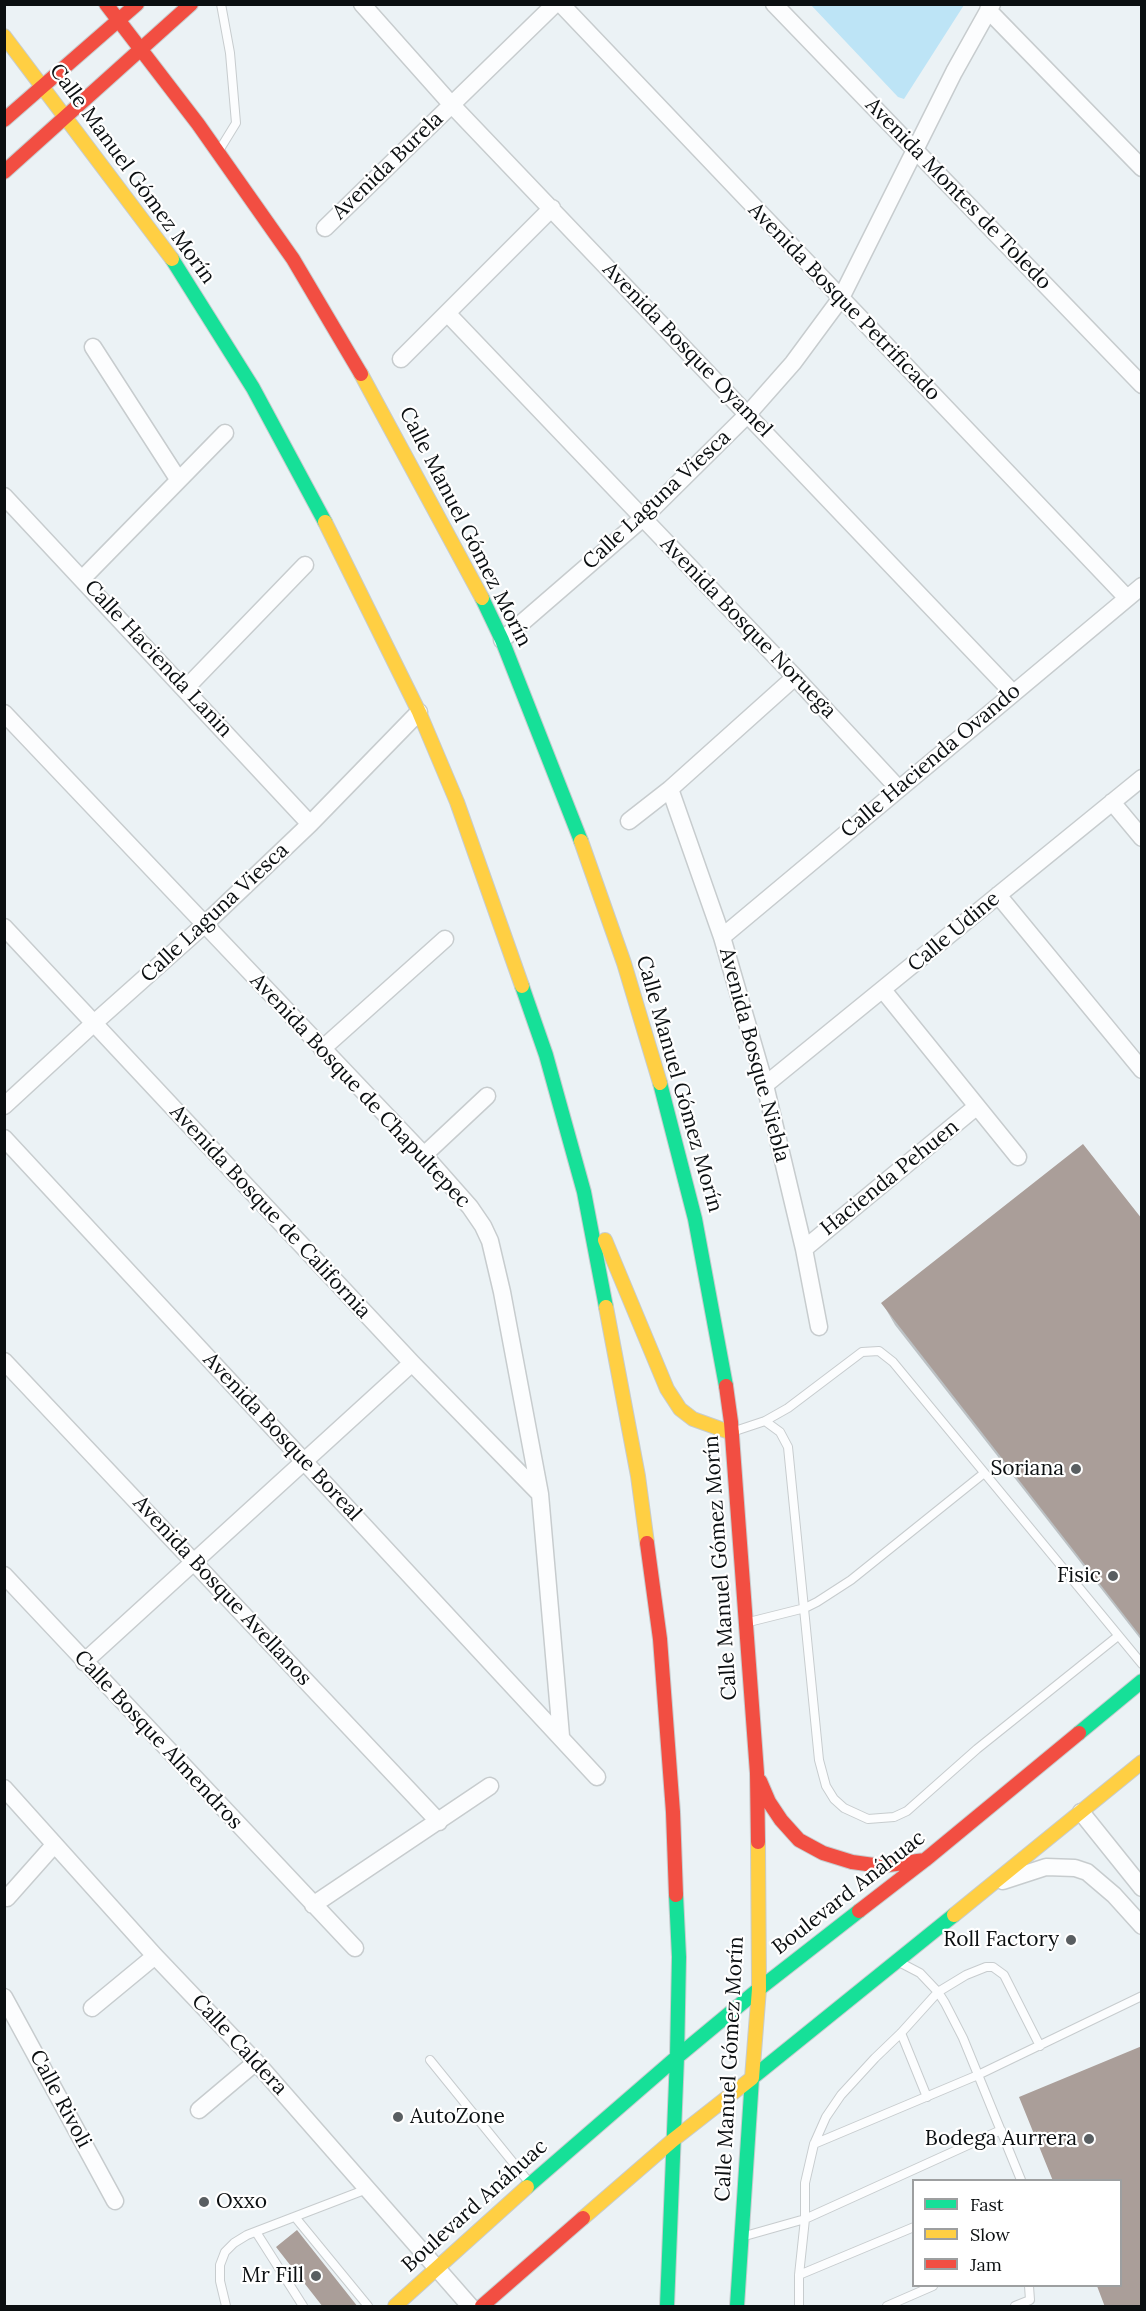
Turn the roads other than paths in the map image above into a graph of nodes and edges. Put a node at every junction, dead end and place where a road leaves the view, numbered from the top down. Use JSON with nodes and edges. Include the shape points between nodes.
{"nodes":[{"id":1,"x":106,"y":4,"type":"edge"},
{"id":2,"x":137,"y":4,"type":"edge"},
{"id":3,"x":191,"y":4,"type":"edge"},
{"id":4,"x":221,"y":4,"type":"edge"},
{"id":5,"x":362,"y":4,"type":"edge"},
{"id":6,"x":555,"y":4,"type":"edge"},
{"id":7,"x":561,"y":4,"type":"edge"},
{"id":8,"x":774,"y":4,"type":"edge"},
{"id":9,"x":990,"y":7,"type":"edge"},
{"id":10,"x":119,"y":20,"type":"junction"},
{"id":11,"x":4,"y":36,"type":"edge"},
{"id":12,"x":141,"y":49,"type":"junction"},
{"id":13,"x":42,"y":86,"type":"junction"},
{"id":14,"x":451,"y":104,"type":"junction"},
{"id":15,"x":65,"y":116,"type":"junction"},
{"id":16,"x":4,"y":120,"type":"edge"},
{"id":17,"x":915,"y":149,"type":"junction"},
{"id":18,"x":218,"y":152,"type":"junction"},
{"id":19,"x":1142,"y":168,"type":"edge"},
{"id":20,"x":4,"y":172,"type":"edge"},
{"id":21,"x":552,"y":208,"type":"junction"},
{"id":22,"x":325,"y":228,"type":"dead end"},
{"id":23,"x":841,"y":298,"type":"junction"},
{"id":24,"x":447,"y":313,"type":"junction"},
{"id":25,"x":93,"y":347,"type":"dead end"},
{"id":26,"x":401,"y":359,"type":"dead end"},
{"id":27,"x":1142,"y":385,"type":"edge"},
{"id":28,"x":748,"y":414,"type":"junction"},
{"id":29,"x":225,"y":434,"type":"dead end"},
{"id":30,"x":178,"y":479,"type":"junction"},
{"id":31,"x":4,"y":496,"type":"edge"},
{"id":32,"x":643,"y":518,"type":"junction"},
{"id":33,"x":305,"y":565,"type":"dead end"},
{"id":34,"x":83,"y":578,"type":"junction"},
{"id":35,"x":1142,"y":586,"type":"edge"},
{"id":36,"x":1127,"y":598,"type":"junction"},
{"id":37,"x":502,"y":640,"type":"junction"},
{"id":38,"x":795,"y":677,"type":"junction"},
{"id":39,"x":186,"y":688,"type":"junction"},
{"id":40,"x":1013,"y":693,"type":"junction"},
{"id":41,"x":4,"y":712,"type":"edge"},
{"id":42,"x":419,"y":712,"type":"junction"},
{"id":43,"x":1142,"y":778,"type":"edge"},
{"id":44,"x":898,"y":788,"type":"junction"},
{"id":45,"x":670,"y":789,"type":"junction"},
{"id":46,"x":1112,"y":802,"type":"junction"},
{"id":47,"x":630,"y":821,"type":"dead end"},
{"id":48,"x":310,"y":824,"type":"junction"},
{"id":49,"x":1142,"y":838,"type":"edge"},
{"id":50,"x":998,"y":895,"type":"junction"},
{"id":51,"x":204,"y":925,"type":"junction"},
{"id":52,"x":4,"y":927,"type":"edge"},
{"id":53,"x":722,"y":937,"type":"junction"},
{"id":54,"x":445,"y":939,"type":"dead end"},
{"id":55,"x":883,"y":990,"type":"junction"},
{"id":56,"x":93,"y":1024,"type":"junction"},
{"id":57,"x":322,"y":1049,"type":"junction"},
{"id":58,"x":1142,"y":1070,"type":"edge"},
{"id":59,"x":765,"y":1085,"type":"junction"},
{"id":60,"x":487,"y":1096,"type":"dead end"},
{"id":61,"x":4,"y":1106,"type":"edge"},
{"id":62,"x":976,"y":1107,"type":"junction"},
{"id":63,"x":4,"y":1138,"type":"edge"},
{"id":64,"x":424,"y":1155,"type":"junction"},
{"id":65,"x":1018,"y":1157,"type":"dead end"},
{"id":66,"x":584,"y":1192,"type":"junction"},
{"id":67,"x":804,"y":1249,"type":"junction"},
{"id":68,"x":819,"y":1327,"type":"dead end"},
{"id":69,"x":4,"y":1361,"type":"edge"},
{"id":70,"x":412,"y":1363,"type":"junction"},
{"id":71,"x":765,"y":1420,"type":"junction"},
{"id":72,"x":732,"y":1432,"type":"junction"},
{"id":73,"x":304,"y":1462,"type":"junction"},
{"id":74,"x":983,"y":1473,"type":"junction"},
{"id":75,"x":540,"y":1494,"type":"junction"},
{"id":76,"x":195,"y":1561,"type":"junction"},
{"id":77,"x":4,"y":1575,"type":"edge"},
{"id":78,"x":804,"y":1608,"type":"junction"},
{"id":79,"x":746,"y":1622,"type":"junction"},
{"id":80,"x":1118,"y":1636,"type":"junction"},
{"id":81,"x":84,"y":1662,"type":"junction"},
{"id":82,"x":1142,"y":1664,"type":"edge"},
{"id":83,"x":1142,"y":1681,"type":"edge"},
{"id":84,"x":561,"y":1736,"type":"junction"},
{"id":85,"x":1142,"y":1762,"type":"edge"},
{"id":86,"x":757,"y":1773,"type":"junction"},
{"id":87,"x":597,"y":1777,"type":"dead end"},
{"id":88,"x":489,"y":1786,"type":"dead end"},
{"id":89,"x":4,"y":1788,"type":"edge"},
{"id":90,"x":1081,"y":1812,"type":"junction"},
{"id":91,"x":439,"y":1822,"type":"junction"},
{"id":92,"x":54,"y":1845,"type":"junction"},
{"id":93,"x":925,"y":1860,"type":"junction"},
{"id":94,"x":1140,"y":1882,"type":"edge"},
{"id":95,"x":988,"y":1887,"type":"junction"},
{"id":96,"x":7,"y":1898,"type":"dead end"},
{"id":97,"x":313,"y":1905,"type":"junction"},
{"id":98,"x":1142,"y":1926,"type":"edge"},
{"id":99,"x":355,"y":1948,"type":"dead end"},
{"id":100,"x":155,"y":1956,"type":"junction"},
{"id":101,"x":896,"y":1961,"type":"junction"},
{"id":102,"x":759,"y":1989,"type":"junction"},
{"id":103,"x":938,"y":1992,"type":"junction"},
{"id":104,"x":1142,"y":1996,"type":"edge"},
{"id":105,"x":4,"y":1997,"type":"edge"},
{"id":106,"x":92,"y":2008,"type":"dead end"},
{"id":107,"x":901,"y":2033,"type":"junction"},
{"id":108,"x":1040,"y":2046,"type":"junction"},
{"id":109,"x":678,"y":2057,"type":"junction"},
{"id":110,"x":430,"y":2060,"type":"dead end"},
{"id":111,"x":256,"y":2062,"type":"junction"},
{"id":112,"x":978,"y":2075,"type":"junction"},
{"id":113,"x":752,"y":2078,"type":"junction"},
{"id":114,"x":927,"y":2097,"type":"junction"},
{"id":115,"x":198,"y":2109,"type":"dead end"},
{"id":116,"x":1001,"y":2130,"type":"junction"},
{"id":117,"x":674,"y":2140,"type":"junction"},
{"id":118,"x":814,"y":2144,"type":"junction"},
{"id":119,"x":1020,"y":2179,"type":"edge"},
{"id":120,"x":530,"y":2184,"type":"junction"},
{"id":121,"x":368,"y":2188,"type":"junction"},
{"id":122,"x":115,"y":2201,"type":"dead end"},
{"id":123,"x":295,"y":2217,"type":"junction"},
{"id":124,"x":805,"y":2219,"type":"junction"},
{"id":125,"x":912,"y":2228,"type":"edge"},
{"id":126,"x":256,"y":2232,"type":"junction"},
{"id":127,"x":742,"y":2237,"type":"junction"},
{"id":128,"x":436,"y":2267,"type":"junction"},
{"id":129,"x":799,"y":2275,"type":"junction"},
{"id":130,"x":931,"y":2287,"type":"edge"},
{"id":131,"x":1029,"y":2287,"type":"edge"},
{"id":132,"x":1031,"y":2303,"type":"edge"},
{"id":133,"x":226,"y":2307,"type":"edge"},
{"id":134,"x":303,"y":2307,"type":"edge"},
{"id":135,"x":368,"y":2307,"type":"edge"},
{"id":136,"x":395,"y":2307,"type":"edge"},
{"id":137,"x":470,"y":2307,"type":"edge"},
{"id":138,"x":482,"y":2307,"type":"edge"},
{"id":139,"x":667,"y":2307,"type":"edge"},
{"id":140,"x":737,"y":2307,"type":"edge"},
{"id":141,"x":799,"y":2307,"type":"edge"},
{"id":142,"x":887,"y":2307,"type":"edge"},
{"id":143,"x":1015,"y":2307,"type":"edge"}],
"edges":[{"from":1,"to":10,"type":"main road","name":"Calle Manuel Gómez Morín"},
{"from":2,"to":10,"type":"main road"},
{"from":3,"to":12,"type":"main road"},
{"from":4,"to":18,"type":"lane","via":[[236,123]]},
{"from":5,"to":14,"type":"street","name":"Avenida Bosque Oyamel"},
{"from":6,"to":14,"type":"street","name":"Avenida Burela"},
{"from":7,"to":23,"type":"street","name":"Avenida Bosque Petrificado"},
{"from":8,"to":17,"type":"street","name":"Avenida Montes de Toledo"},
{"from":9,"to":17,"type":"street","name":"Calle Laguna Viesca"},
{"from":9,"to":19,"type":"street"},
{"from":10,"to":12,"type":"main road","name":"Calle Manuel Gómez Morín"},
{"from":10,"to":13,"type":"main road"},
{"from":11,"to":13,"type":"main road","name":"Calle Manuel Gómez Morín"},
{"from":12,"to":15,"type":"main road"},
{"from":12,"to":18,"type":"main road","name":"Calle Manuel Gómez Morín"},
{"from":13,"to":15,"type":"main road","name":"Calle Manuel Gómez Morín"},
{"from":13,"to":16,"type":"main road"},
{"from":14,"to":21,"type":"street","name":"Avenida Bosque Oyamel"},
{"from":14,"to":22,"type":"street","name":"Avenida Burela"},
{"from":15,"to":20,"type":"main road"},
{"from":15,"to":42,"type":"main road","name":"Calle Manuel Gómez Morín","via":[[171,258],[247,379],[305,484]]},
{"from":17,"to":23,"type":"street","name":"Calle Laguna Viesca"},
{"from":17,"to":27,"type":"street","name":"Avenida Montes de Toledo"},
{"from":18,"to":37,"type":"main road","name":"Calle Manuel Gómez Morín","via":[[344,342],[468,569]]},
{"from":21,"to":24,"type":"street"},
{"from":21,"to":28,"type":"street","name":"Avenida Bosque Oyamel"},
{"from":23,"to":28,"type":"street","name":"Calle Laguna Viesca","via":[[793,363]]},
{"from":23,"to":36,"type":"street","name":"Avenida Bosque Petrificado"},
{"from":24,"to":26,"type":"street"},
{"from":24,"to":32,"type":"street","name":"Avenida Bosque Noruega"},
{"from":25,"to":30,"type":"street"},
{"from":28,"to":32,"type":"street","name":"Calle Laguna Viesca"},
{"from":28,"to":40,"type":"street","name":"Avenida Bosque Oyamel"},
{"from":29,"to":30,"type":"street"},
{"from":30,"to":34,"type":"street"},
{"from":31,"to":34,"type":"street","name":"Calle Hacienda Lanin"},
{"from":32,"to":37,"type":"street","name":"Calle Laguna Viesca"},
{"from":32,"to":38,"type":"street","name":"Avenida Bosque Noruega"},
{"from":33,"to":39,"type":"street"},
{"from":34,"to":39,"type":"street","name":"Calle Hacienda Lanin"},
{"from":35,"to":36,"type":"street","name":"Calle Hacienda Ovando"},
{"from":36,"to":40,"type":"street","name":"Calle Hacienda Ovando"},
{"from":37,"to":72,"type":"main road","name":"Calle Manuel Gómez Morín","via":[[582,843],[651,1049],[695,1219],[721,1351]]},
{"from":38,"to":44,"type":"street","name":"Avenida Bosque Noruega"},
{"from":38,"to":45,"type":"street"},
{"from":39,"to":48,"type":"street","name":"Calle Hacienda Lanin"},
{"from":40,"to":44,"type":"street","name":"Calle Hacienda Ovando"},
{"from":41,"to":51,"type":"street","name":"Avenida Bosque de Chapultepec"},
{"from":42,"to":48,"type":"street","name":"Calle Laguna Viesca"},
{"from":42,"to":66,"type":"main road","name":"Calle Manuel Gómez Morín","via":[[457,802],[517,967]]},
{"from":43,"to":46,"type":"street","name":"Calle Udine"},
{"from":44,"to":53,"type":"street","name":"Calle Hacienda Ovando"},
{"from":45,"to":47,"type":"street"},
{"from":45,"to":53,"type":"street","name":"Avenida Bosque Niebla"},
{"from":46,"to":49,"type":"street"},
{"from":46,"to":50,"type":"street","name":"Calle Udine"},
{"from":48,"to":51,"type":"street","name":"Calle Laguna Viesca"},
{"from":50,"to":55,"type":"street","name":"Calle Udine"},
{"from":50,"to":58,"type":"street"},
{"from":51,"to":56,"type":"street","name":"Calle Laguna Viesca"},
{"from":51,"to":57,"type":"street","name":"Avenida Bosque de Chapultepec"},
{"from":52,"to":56,"type":"street","name":"Avenida Bosque de California"},
{"from":53,"to":59,"type":"street","name":"Avenida Bosque Niebla"},
{"from":54,"to":57,"type":"street"},
{"from":55,"to":59,"type":"street","name":"Calle Udine"},
{"from":55,"to":62,"type":"street"},
{"from":56,"to":61,"type":"street","name":"Calle Laguna Viesca"},
{"from":56,"to":70,"type":"street","name":"Avenida Bosque de California"},
{"from":57,"to":64,"type":"street","name":"Avenida Bosque de Chapultepec"},
{"from":59,"to":67,"type":"street","name":"Avenida Bosque Niebla"},
{"from":60,"to":64,"type":"street"},
{"from":62,"to":65,"type":"street"},
{"from":62,"to":67,"type":"street","name":"Hacienda Pehuen"},
{"from":63,"to":73,"type":"street","name":"Avenida Bosque Boreal"},
{"from":64,"to":75,"type":"street","name":"Avenida Bosque de Chapultepec","via":[[470,1207],[490,1241]]},
{"from":66,"to":72,"type":"main road","via":[[667,1389],[680,1409],[693,1419]]},
{"from":66,"to":109,"type":"main road","name":"Calle Manuel Gómez Morín","via":[[638,1476],[660,1639],[673,1812],[679,1957]]},
{"from":67,"to":68,"type":"street","name":"Avenida Bosque Niebla"},
{"from":69,"to":76,"type":"street","name":"Avenida Bosque Avellanos"},
{"from":70,"to":73,"type":"street"},
{"from":70,"to":75,"type":"street","name":"Avenida Bosque de California"},
{"from":71,"to":72,"type":"lane"},
{"from":71,"to":74,"type":"lane","via":[[804,1397],[862,1352],[879,1350]]},
{"from":71,"to":78,"type":"lane","via":[[780,1432],[788,1447]]},
{"from":72,"to":79,"type":"main road","name":"Calle Manuel Gómez Morín"},
{"from":73,"to":76,"type":"street"},
{"from":73,"to":84,"type":"street","name":"Avenida Bosque Boreal"},
{"from":74,"to":78,"type":"lane","via":[[858,1574]]},
{"from":74,"to":80,"type":"lane"},
{"from":75,"to":84,"type":"street","name":"Avenida Bosque de Chapultepec"},
{"from":76,"to":81,"type":"street"},
{"from":76,"to":91,"type":"street","name":"Avenida Bosque Avellanos"},
{"from":77,"to":81,"type":"street","name":"Calle Bosque Almendros"},
{"from":78,"to":79,"type":"lane"},
{"from":78,"to":80,"type":"lane","via":[[819,1760],[826,1786],[844,1808],[868,1819],[888,1819],[907,1811],[977,1749]]},
{"from":79,"to":86,"type":"main road","name":"Calle Manuel Gómez Morín"},
{"from":80,"to":82,"type":"lane"},
{"from":81,"to":97,"type":"street","name":"Calle Bosque Almendros"},
{"from":83,"to":93,"type":"main road","name":"Boulevard Anáhuac"},
{"from":84,"to":87,"type":"street","name":"Avenida Bosque Boreal"},
{"from":85,"to":90,"type":"main road"},
{"from":86,"to":93,"type":"main road","via":[[781,1820],[799,1840],[823,1853],[881,1866]]},
{"from":86,"to":102,"type":"main road","name":"Calle Manuel Gómez Morín"},
{"from":88,"to":91,"type":"street"},
{"from":89,"to":92,"type":"street","name":"Calle Caldera"},
{"from":90,"to":94,"type":"street"},
{"from":90,"to":95,"type":"main road"},
{"from":91,"to":97,"type":"street"},
{"from":92,"to":96,"type":"street"},
{"from":92,"to":100,"type":"street","name":"Calle Caldera"},
{"from":93,"to":102,"type":"main road","name":"Boulevard Anáhuac"},
{"from":95,"to":98,"type":"street","via":[[1046,1867],[1075,1868],[1094,1877]]},
{"from":95,"to":101,"type":"main road"},
{"from":97,"to":99,"type":"street","name":"Calle Bosque Almendros"},
{"from":100,"to":106,"type":"street"},
{"from":100,"to":111,"type":"street","name":"Calle Caldera"},
{"from":101,"to":103,"type":"lane","via":[[920,1973]]},
{"from":101,"to":113,"type":"main road"},
{"from":102,"to":109,"type":"main road","name":"Boulevard Anáhuac"},
{"from":102,"to":113,"type":"main road","name":"Calle Manuel Gómez Morín"},
{"from":103,"to":107,"type":"lane"},
{"from":103,"to":108,"type":"lane","via":[[986,1967],[999,1970]]},
{"from":103,"to":112,"type":"lane"},
{"from":104,"to":108,"type":"lane"},
{"from":105,"to":122,"type":"street","name":"Calle Rivoli"},
{"from":107,"to":114,"type":"lane"},
{"from":107,"to":118,"type":"lane","via":[[841,2095]]},
{"from":108,"to":112,"type":"lane"},
{"from":109,"to":117,"type":"main road","name":"Calle Manuel Gómez Morín"},
{"from":109,"to":120,"type":"main road","name":"Boulevard Anáhuac"},
{"from":110,"to":120,"type":"lane"},
{"from":111,"to":115,"type":"street"},
{"from":111,"to":121,"type":"street","name":"Calle Caldera"},
{"from":112,"to":114,"type":"lane"},
{"from":112,"to":116,"type":"lane"},
{"from":113,"to":117,"type":"main road"},
{"from":113,"to":127,"type":"main road","name":"Calle Manuel Gómez Morín"},
{"from":114,"to":118,"type":"lane"},
{"from":116,"to":119,"type":"lane"},
{"from":116,"to":124,"type":"lane"},
{"from":117,"to":138,"type":"main road"},
{"from":117,"to":139,"type":"main road","name":"Calle Manuel Gómez Morín"},
{"from":118,"to":124,"type":"lane","via":[[806,2183]]},
{"from":120,"to":128,"type":"main road","name":"Boulevard Anáhuac"},
{"from":121,"to":123,"type":"lane"},
{"from":121,"to":128,"type":"street","name":"Calle Caldera"},
{"from":123,"to":126,"type":"lane"},
{"from":123,"to":135,"type":"lane"},
{"from":124,"to":127,"type":"lane"},
{"from":124,"to":129,"type":"lane"},
{"from":125,"to":129,"type":"lane"},
{"from":126,"to":133,"type":"lane","via":[[225,2252],[220,2280]]},
{"from":126,"to":134,"type":"lane"},
{"from":127,"to":140,"type":"main road","name":"Calle Manuel Gómez Morín"},
{"from":128,"to":136,"type":"main road","name":"Boulevard Anáhuac"},
{"from":128,"to":137,"type":"street","name":"Calle Caldera"},
{"from":129,"to":141,"type":"lane"},
{"from":130,"to":142,"type":"lane"},
{"from":131,"to":132,"type":"lane"},
{"from":132,"to":143,"type":"lane"}]}
